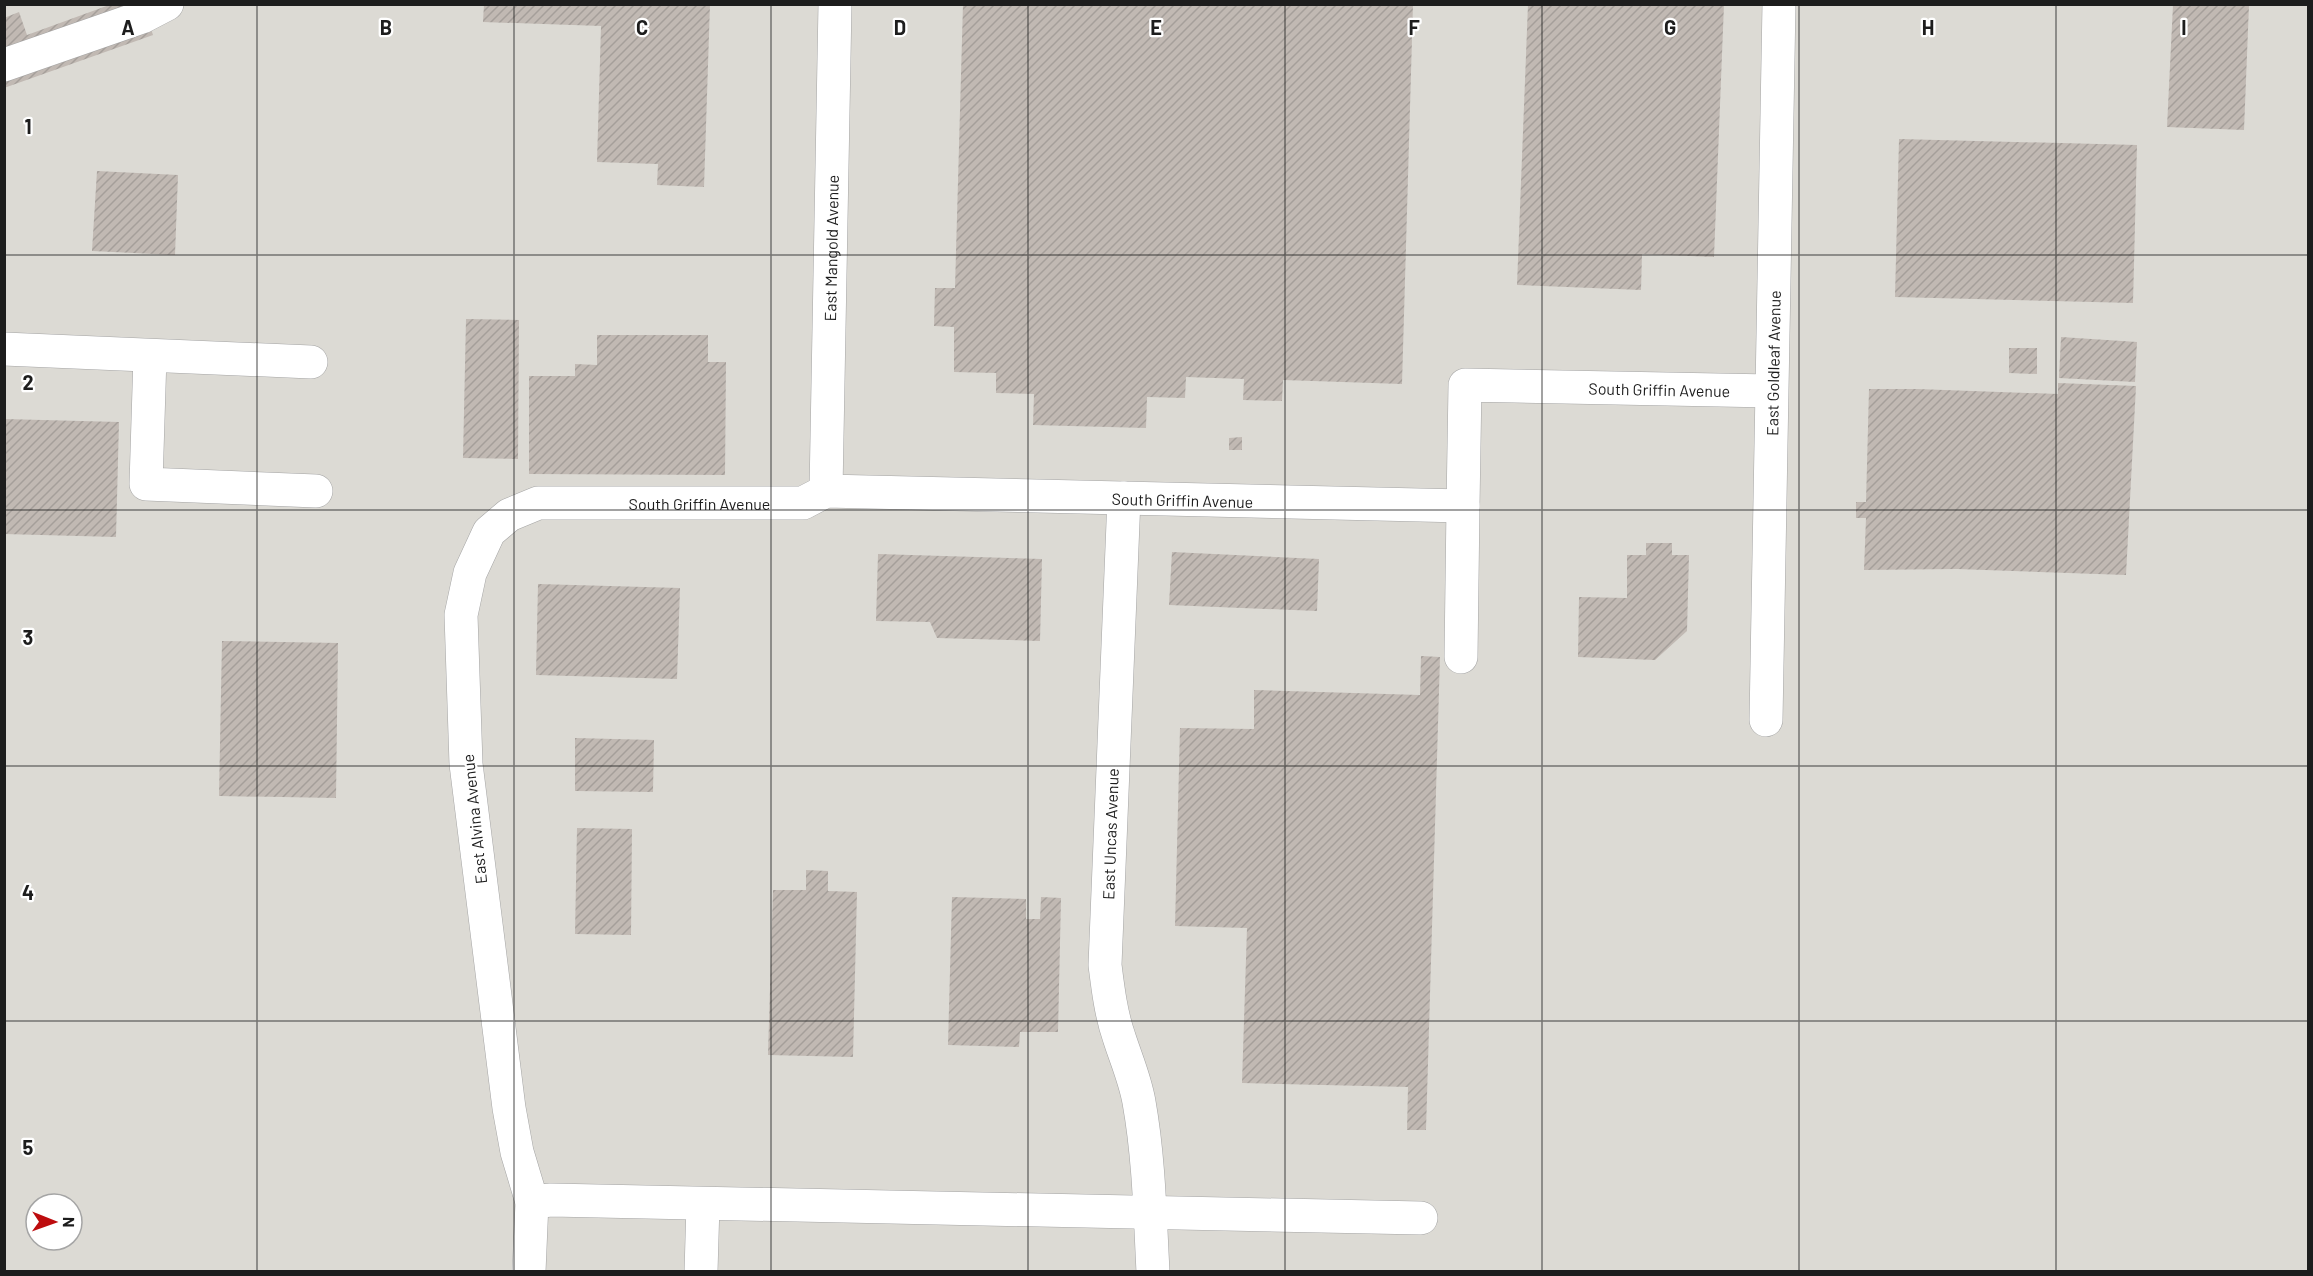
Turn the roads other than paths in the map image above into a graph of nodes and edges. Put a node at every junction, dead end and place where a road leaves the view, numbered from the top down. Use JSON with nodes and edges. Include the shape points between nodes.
{"nodes":[{"id":1,"x":167,"y":4,"type":"edge"},
{"id":2,"x":835,"y":4,"type":"edge"},
{"id":3,"x":1779,"y":4,"type":"edge"},
{"id":4,"x":4,"y":64,"type":"edge"},
{"id":5,"x":4,"y":349,"type":"edge"},
{"id":6,"x":150,"y":356,"type":"junction"},
{"id":7,"x":311,"y":362,"type":"dead end"},
{"id":8,"x":1771,"y":391,"type":"junction"},
{"id":9,"x":316,"y":490,"type":"dead end"},
{"id":10,"x":826,"y":491,"type":"junction"},
{"id":11,"x":1124,"y":498,"type":"junction"},
{"id":12,"x":1463,"y":506,"type":"junction"},
{"id":13,"x":489,"y":532,"type":"joint"},
{"id":14,"x":1461,"y":657,"type":"dead end"},
{"id":15,"x":1766,"y":720,"type":"dead end"},
{"id":16,"x":532,"y":1202,"type":"junction"},
{"id":17,"x":703,"y":1204,"type":"junction"},
{"id":18,"x":1150,"y":1212,"type":"junction"},
{"id":19,"x":1421,"y":1218,"type":"dead end"},
{"id":20,"x":529,"y":1272,"type":"edge"},
{"id":21,"x":701,"y":1272,"type":"edge"},
{"id":22,"x":1153,"y":1272,"type":"edge"}],
"edges":[{"from":1,"to":4,"type":"street","via":[[142,17]]},
{"from":2,"to":10,"type":"street","name":"East Mangold Avenue"},
{"from":3,"to":8,"type":"street","name":"East Goldleaf Avenue"},
{"from":5,"to":6,"type":"street"},
{"from":6,"to":7,"type":"street"},
{"from":6,"to":9,"type":"street","via":[[146,484]]},
{"from":8,"to":12,"type":"street","name":"South Griffin Avenue","via":[[1466,385]]},
{"from":8,"to":15,"type":"street","name":"East Goldleaf Avenue"},
{"from":10,"to":11,"type":"street","name":"South Griffin Avenue"},
{"from":10,"to":13,"type":"street","name":"South Griffin Avenue","via":[[803,503],[538,503],[509,515]]},
{"from":11,"to":12,"type":"street","name":"South Griffin Avenue"},
{"from":11,"to":18,"type":"street","name":"East Uncas Avenue","via":[[1105,965],[1119,1036],[1140,1103]]},
{"from":12,"to":14,"type":"street"},
{"from":13,"to":16,"type":"street","name":"East Alvina Avenue","via":[[470,573],[461,615],[466,764],[509,1108]]},
{"from":16,"to":17,"type":"street"},
{"from":16,"to":20,"type":"street","name":"East Alvina Avenue"},
{"from":17,"to":18,"type":"street"},
{"from":17,"to":21,"type":"street"},
{"from":18,"to":19,"type":"street"},
{"from":18,"to":22,"type":"street","name":"East Uncas Avenue"}]}
